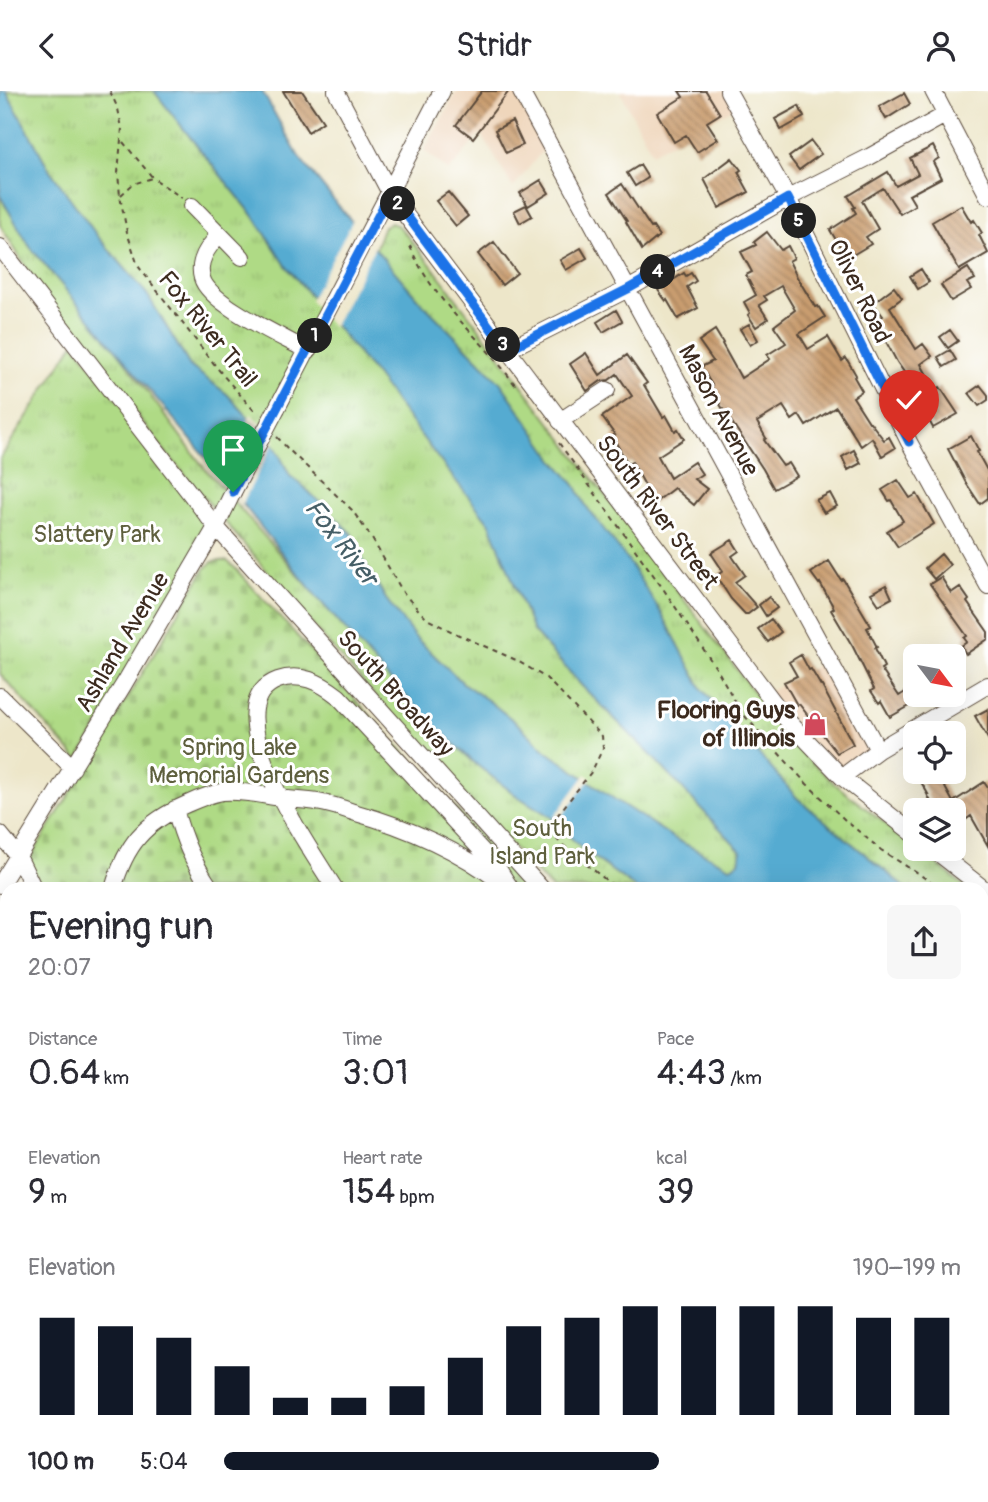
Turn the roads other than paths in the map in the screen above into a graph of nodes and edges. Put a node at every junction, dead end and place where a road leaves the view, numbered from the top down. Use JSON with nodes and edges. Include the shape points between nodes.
{"nodes":[{"id":1,"x":336,"y":91,"type":"edge"},
{"id":2,"x":442,"y":91,"type":"edge"},
{"id":3,"x":728,"y":91,"type":"edge"},
{"id":4,"x":933,"y":91,"type":"edge"},
{"id":5,"x":521,"y":92,"type":"edge"},
{"id":6,"x":945,"y":115,"type":"junction"},
{"id":7,"x":390,"y":193,"type":"junction"},
{"id":8,"x":988,"y":196,"type":"edge"},
{"id":9,"x":788,"y":198,"type":"junction"},
{"id":10,"x":192,"y":206,"type":"road end"},
{"id":11,"x":219,"y":235,"type":"junction"},
{"id":12,"x":0,"y":247,"type":"edge"},
{"id":13,"x":242,"y":257,"type":"dead end"},
{"id":14,"x":628,"y":289,"type":"junction"},
{"id":15,"x":507,"y":350,"type":"junction"},
{"id":16,"x":308,"y":351,"type":"junction"},
{"id":17,"x":607,"y":390,"type":"dead end"},
{"id":18,"x":560,"y":421,"type":"junction"},
{"id":19,"x":216,"y":527,"type":"junction"},
{"id":20,"x":988,"y":586,"type":"edge"},
{"id":21,"x":988,"y":685,"type":"edge"},
{"id":22,"x":0,"y":696,"type":"edge"},
{"id":23,"x":878,"y":750,"type":"junction"},
{"id":24,"x":73,"y":768,"type":"junction"},
{"id":25,"x":842,"y":777,"type":"junction"},
{"id":26,"x":280,"y":798,"type":"junction"},
{"id":27,"x":175,"y":809,"type":"junction"},
{"id":28,"x":903,"y":825,"type":"edge"},
{"id":29,"x":0,"y":834,"type":"edge"},
{"id":30,"x":18,"y":856,"type":"junction"},
{"id":31,"x":949,"y":861,"type":"edge"},
{"id":32,"x":2,"y":882,"type":"edge"},
{"id":33,"x":31,"y":882,"type":"edge"},
{"id":34,"x":115,"y":882,"type":"edge"},
{"id":35,"x":206,"y":882,"type":"edge"},
{"id":36,"x":331,"y":882,"type":"edge"},
{"id":37,"x":500,"y":882,"type":"edge"},
{"id":38,"x":506,"y":882,"type":"edge"},
{"id":39,"x":536,"y":882,"type":"edge"},
{"id":40,"x":976,"y":882,"type":"edge"}],
"edges":[{"from":1,"to":7,"type":"street","name":"South River Street"},
{"from":2,"to":7,"type":"street","name":"Ashland Avenue"},
{"from":3,"to":9,"type":"street","name":"Oliver Road"},
{"from":4,"to":6,"type":"street"},
{"from":5,"to":14,"type":"street","name":"Mason Avenue"},
{"from":6,"to":8,"type":"street"},
{"from":6,"to":9,"type":"street"},
{"from":7,"to":15,"type":"street","name":"South River Street"},
{"from":7,"to":16,"type":"street","name":"Ashland Avenue"},
{"from":9,"to":14,"type":"street"},
{"from":9,"to":20,"type":"street","name":"Oliver Road","via":[[909,442]]},
{"from":10,"to":11,"type":"street"},
{"from":11,"to":13,"type":"street"},
{"from":11,"to":16,"type":"street","via":[[201,261],[202,278],[212,295]]},
{"from":12,"to":19,"type":"street","name":"South Broadway"},
{"from":14,"to":15,"type":"street"},
{"from":14,"to":23,"type":"street","name":"Mason Avenue"},
{"from":15,"to":18,"type":"street","name":"South River Street"},
{"from":16,"to":19,"type":"street","name":"Ashland Avenue","bridge":true},
{"from":17,"to":18,"type":"street"},
{"from":18,"to":25,"type":"street","name":"South River Street","via":[[787,720]]},
{"from":19,"to":24,"type":"street","name":"Ashland Avenue"},
{"from":19,"to":39,"type":"street","name":"South Broadway"},
{"from":21,"to":23,"type":"street"},
{"from":22,"to":24,"type":"street"},
{"from":23,"to":25,"type":"street"},
{"from":24,"to":30,"type":"street","name":"Ashland Avenue"},
{"from":25,"to":28,"type":"street","name":"South River Street"},
{"from":26,"to":27,"type":"street","via":[[220,792]]},
{"from":26,"to":36,"type":"street"},
{"from":26,"to":37,"type":"street","via":[[318,802],[394,824],[456,853]]},
{"from":26,"to":38,"type":"street","via":[[258,744],[255,704],[270,684],[304,678],[327,687],[351,709]]},
{"from":27,"to":34,"type":"street","via":[[136,839]]},
{"from":27,"to":35,"type":"street","via":[[185,843]]},
{"from":29,"to":30,"type":"street"},
{"from":30,"to":32,"type":"street","name":"Ashland Avenue"},
{"from":30,"to":33,"type":"street"},
{"from":31,"to":40,"type":"street"}]}
